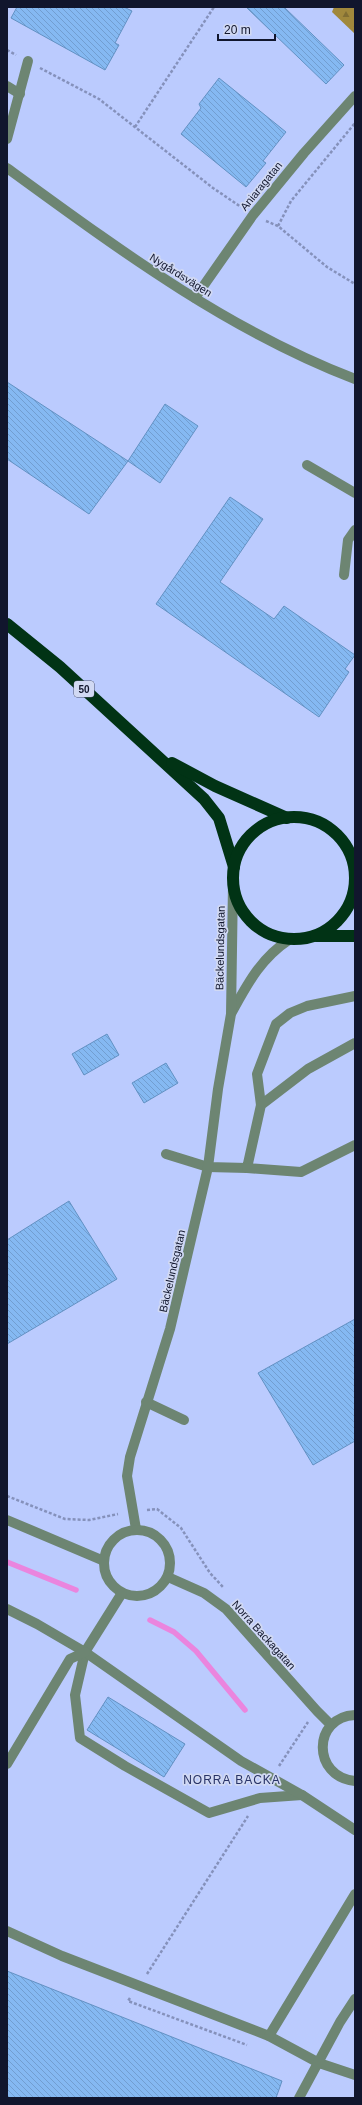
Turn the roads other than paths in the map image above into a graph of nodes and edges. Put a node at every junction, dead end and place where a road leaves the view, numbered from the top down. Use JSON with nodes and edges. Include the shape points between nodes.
{"nodes":[{"id":1,"x":28,"y":61,"type":"road end"},
{"id":2,"x":7,"y":86,"type":"edge"},
{"id":3,"x":20,"y":94,"type":"junction"},
{"id":4,"x":355,"y":96,"type":"edge"},
{"id":5,"x":7,"y":139,"type":"edge"},
{"id":6,"x":7,"y":168,"type":"edge"},
{"id":7,"x":195,"y":298,"type":"junction"},
{"id":8,"x":355,"y":379,"type":"edge"},
{"id":9,"x":307,"y":465,"type":"dead end"},
{"id":10,"x":355,"y":493,"type":"edge"},
{"id":11,"x":355,"y":530,"type":"edge"},
{"id":12,"x":344,"y":575,"type":"dead end"},
{"id":13,"x":7,"y":624,"type":"edge"},
{"id":14,"x":159,"y":756,"type":"junction"},
{"id":15,"x":287,"y":818,"type":"junction"},
{"id":16,"x":234,"y":867,"type":"junction"},
{"id":17,"x":355,"y":869,"type":"edge"},
{"id":18,"x":233,"y":884,"type":"junction"},
{"id":19,"x":315,"y":936,"type":"junction"},
{"id":20,"x":355,"y":936,"type":"edge"},
{"id":21,"x":290,"y":939,"type":"junction"},
{"id":22,"x":355,"y":996,"type":"edge"},
{"id":23,"x":231,"y":1014,"type":"junction"},
{"id":24,"x":355,"y":1043,"type":"edge"},
{"id":25,"x":261,"y":1105,"type":"junction"},
{"id":26,"x":355,"y":1145,"type":"edge"},
{"id":27,"x":166,"y":1154,"type":"dead end"},
{"id":28,"x":208,"y":1167,"type":"junction"},
{"id":29,"x":247,"y":1168,"type":"junction"},
{"id":30,"x":146,"y":1402,"type":"junction"},
{"id":31,"x":184,"y":1420,"type":"dead end"},
{"id":32,"x":7,"y":1520,"type":"edge"},
{"id":33,"x":136,"y":1529,"type":"junction"},
{"id":34,"x":104,"y":1561,"type":"junction"},
{"id":35,"x":168,"y":1577,"type":"junction"},
{"id":36,"x":122,"y":1593,"type":"junction"},
{"id":37,"x":7,"y":1609,"type":"edge"},
{"id":38,"x":85,"y":1652,"type":"junction"},
{"id":39,"x":355,"y":1714,"type":"edge"},
{"id":40,"x":331,"y":1725,"type":"junction"},
{"id":41,"x":7,"y":1764,"type":"edge"},
{"id":42,"x":355,"y":1781,"type":"edge"},
{"id":43,"x":302,"y":1795,"type":"junction"},
{"id":44,"x":355,"y":1830,"type":"edge"},
{"id":45,"x":355,"y":1894,"type":"edge"},
{"id":46,"x":7,"y":1931,"type":"edge"},
{"id":47,"x":355,"y":1999,"type":"edge"},
{"id":48,"x":269,"y":2036,"type":"junction"},
{"id":49,"x":319,"y":2063,"type":"junction"},
{"id":50,"x":355,"y":2075,"type":"edge"},
{"id":51,"x":299,"y":2098,"type":"edge"}],
"edges":[{"from":1,"to":3,"type":"street"},
{"from":2,"to":3,"type":"street"},
{"from":3,"to":5,"type":"street"},
{"from":4,"to":7,"type":"street","name":"Aniaragatan","via":[[253,215]]},
{"from":6,"to":7,"type":"street","name":"Nygårdsvägen","via":[[133,260]]},
{"from":7,"to":8,"type":"street","name":"Nygårdsvägen","via":[[230,321],[326,368]]},
{"from":9,"to":10,"type":"street"},
{"from":11,"to":12,"type":"street","via":[[348,540]]},
{"from":13,"to":14,"type":"highway","number":"50","via":[[60,667]]},
{"from":14,"to":15,"type":"highway","number":"50","via":[[215,786]]},
{"from":14,"to":16,"type":"highway","number":"50","via":[[204,798],[219,818]]},
{"from":15,"to":16,"type":"highway","via":[[269,823],[252,834],[238,855]]},
{"from":15,"to":17,"type":"highway","via":[[310,819],[331,830],[346,847]]},
{"from":16,"to":18,"type":"highway"},
{"from":17,"to":19,"type":"highway","via":[[355,882],[347,909],[328,929]]},
{"from":18,"to":21,"type":"highway","via":[[237,900],[245,915],[273,936]]},
{"from":18,"to":23,"type":"street","name":"Bäckelundsgatan"},
{"from":19,"to":20,"type":"highway"},
{"from":19,"to":21,"type":"highway"},
{"from":21,"to":23,"type":"street","name":"Bäckelundsgatan","via":[[275,949],[252,975]]},
{"from":22,"to":25,"type":"street","via":[[307,1006],[290,1013],[276,1024],[257,1074]]},
{"from":23,"to":28,"type":"street","name":"Bäckelundsgatan"},
{"from":24,"to":25,"type":"street","via":[[308,1069]]},
{"from":25,"to":29,"type":"street"},
{"from":26,"to":29,"type":"street","via":[[301,1172]]},
{"from":27,"to":28,"type":"street"},
{"from":28,"to":29,"type":"street"},
{"from":28,"to":30,"type":"street","name":"Bäckelundsgatan","via":[[170,1329]]},
{"from":30,"to":31,"type":"street"},
{"from":30,"to":33,"type":"street","name":"Bäckelundsgatan","via":[[127,1476]]},
{"from":32,"to":34,"type":"street"},
{"from":33,"to":34,"type":"street","via":[[126,1531],[114,1539],[105,1551]]},
{"from":33,"to":35,"type":"street","via":[[147,1530],[166,1544],[171,1566]]},
{"from":34,"to":36,"type":"street","via":[[104,1571],[108,1580]]},
{"from":35,"to":36,"type":"street","via":[[162,1586],[143,1596]]},
{"from":35,"to":40,"type":"street","name":"Norra Backagatan","via":[[204,1593],[226,1609]]},
{"from":36,"to":38,"type":"street"},
{"from":37,"to":38,"type":"street"},
{"from":38,"to":41,"type":"street","via":[[70,1659]]},
{"from":38,"to":43,"type":"street","via":[[241,1761]]},
{"from":38,"to":43,"type":"street","via":[[75,1695],[80,1738],[209,1813],[260,1798]]},
{"from":39,"to":40,"type":"street","via":[[339,1719]]},
{"from":40,"to":42,"type":"street","via":[[322,1746],[328,1768],[337,1776]]},
{"from":43,"to":44,"type":"street"},
{"from":45,"to":48,"type":"street"},
{"from":46,"to":48,"type":"street","via":[[62,1956]]},
{"from":47,"to":49,"type":"street"},
{"from":48,"to":49,"type":"street"},
{"from":49,"to":50,"type":"street"},
{"from":49,"to":51,"type":"street"}]}
